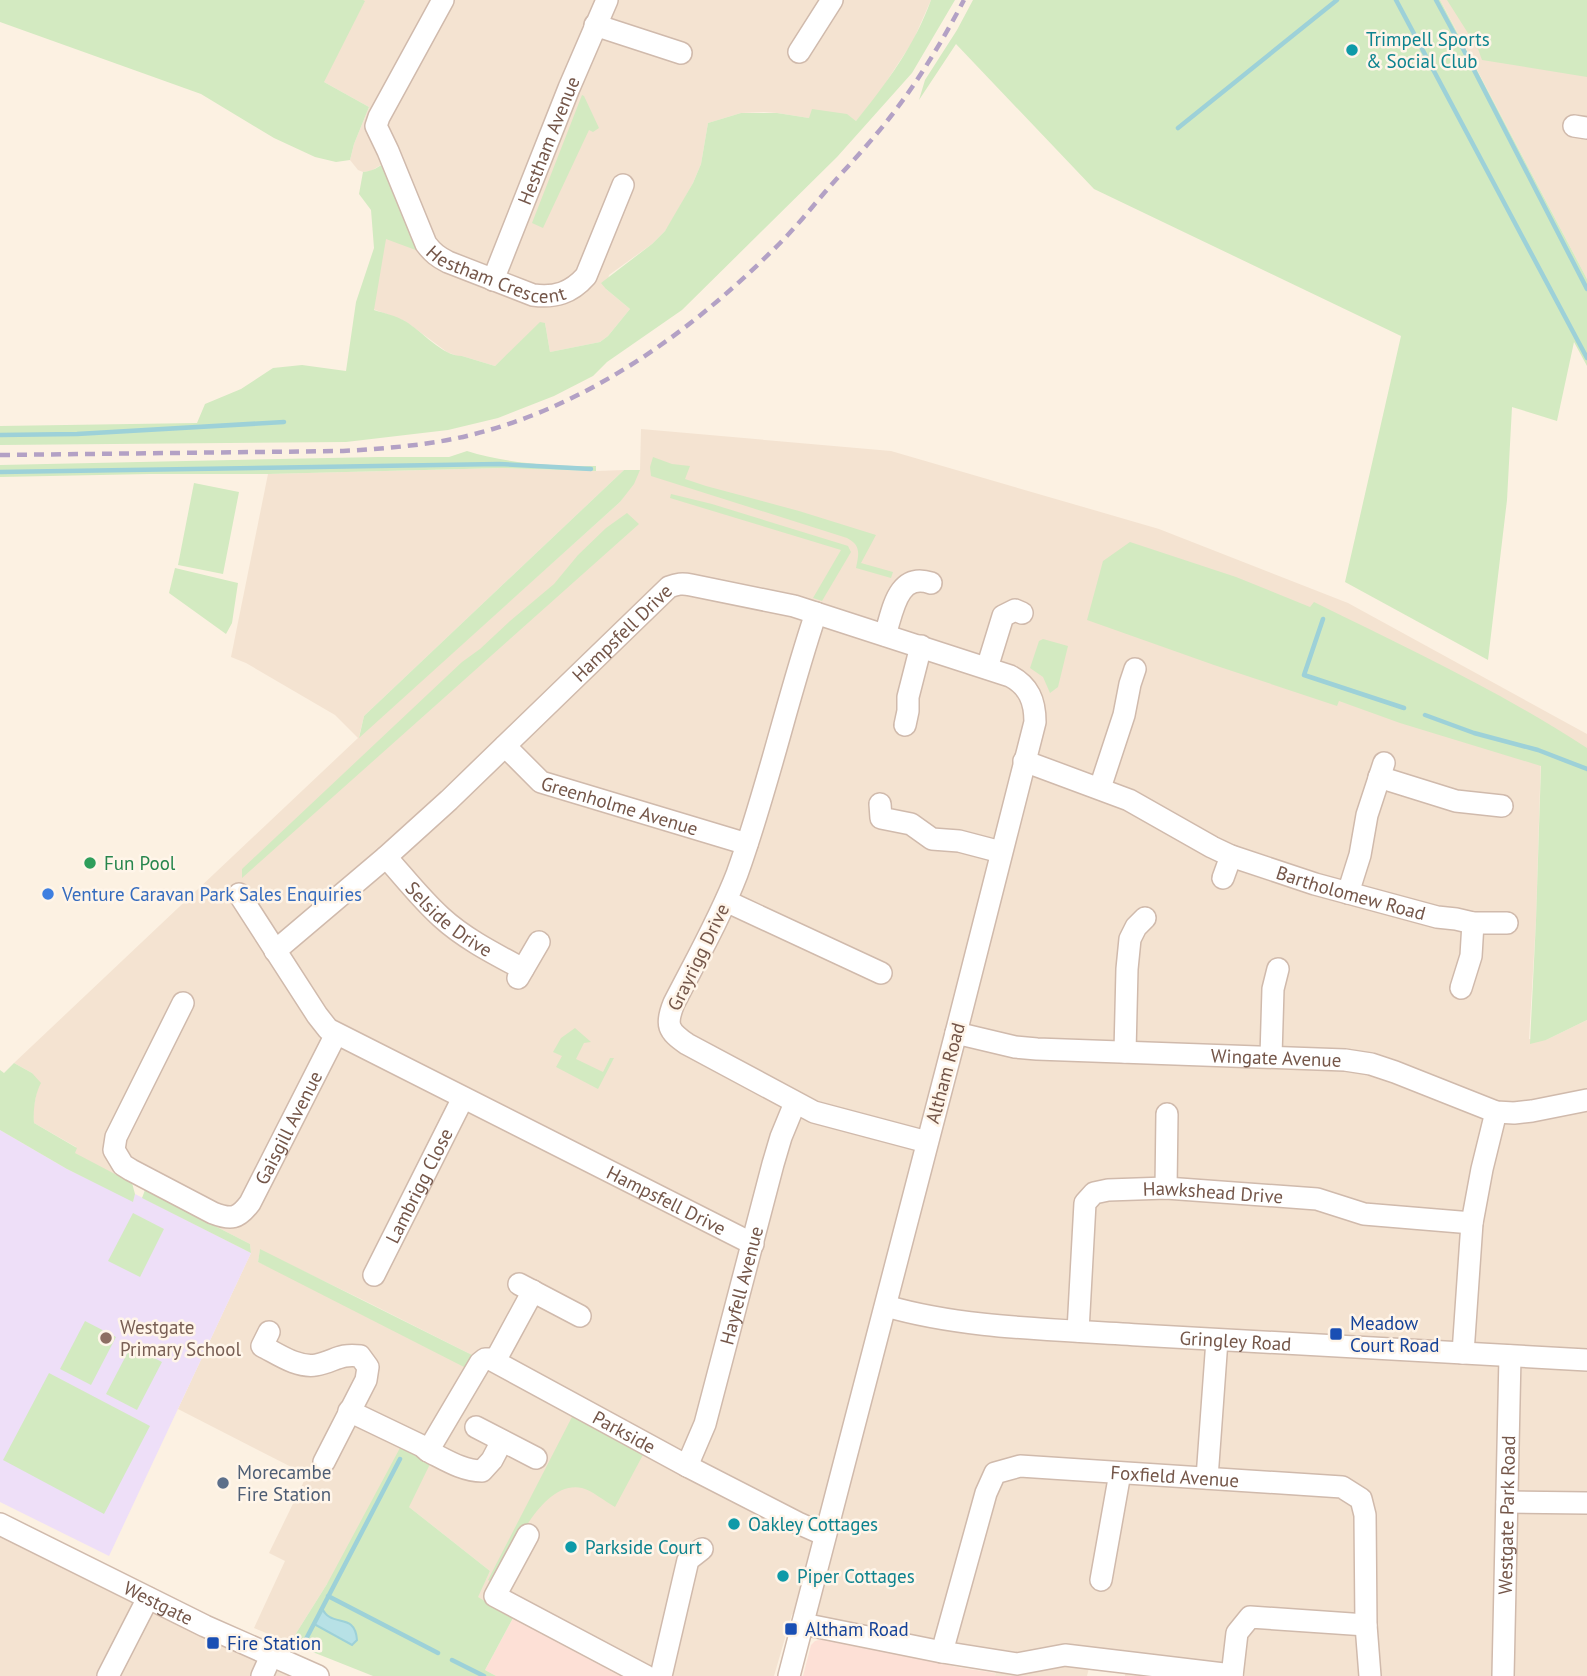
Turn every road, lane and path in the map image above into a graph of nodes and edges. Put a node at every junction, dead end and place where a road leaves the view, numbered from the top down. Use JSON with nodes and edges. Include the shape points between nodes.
{"nodes":[{"id":1,"x":443,"y":0,"type":"edge"},
{"id":2,"x":607,"y":0,"type":"edge"},
{"id":3,"x":832,"y":0,"type":"edge"},
{"id":4,"x":595,"y":25,"type":"junction"},
{"id":5,"x":799,"y":52,"type":"dead end"},
{"id":6,"x":681,"y":53,"type":"dead end"},
{"id":7,"x":623,"y":185,"type":"dead end"},
{"id":8,"x":493,"y":280,"type":"junction"},
{"id":9,"x":931,"y":583,"type":"dead end"},
{"id":10,"x":816,"y":613,"type":"junction"},
{"id":11,"x":1022,"y":613,"type":"dead end"},
{"id":12,"x":886,"y":635,"type":"junction"},
{"id":13,"x":922,"y":646,"type":"junction"},
{"id":14,"x":987,"y":668,"type":"junction"},
{"id":15,"x":1135,"y":669,"type":"dead end"},
{"id":16,"x":1035,"y":714,"type":"joint"},
{"id":17,"x":912,"y":717,"type":"dead end"},
{"id":18,"x":505,"y":746,"type":"junction"},
{"id":19,"x":1024,"y":761,"type":"junction"},
{"id":20,"x":1100,"y":788,"type":"junction"},
{"id":21,"x":1502,"y":806,"type":"dead end"},
{"id":22,"x":878,"y":817,"type":"dead end"},
{"id":23,"x":747,"y":844,"type":"junction"},
{"id":24,"x":1001,"y":852,"type":"junction"},
{"id":25,"x":1231,"y":856,"type":"junction"},
{"id":26,"x":386,"y":857,"type":"junction"},
{"id":27,"x":1223,"y":878,"type":"dead end"},
{"id":28,"x":1348,"y":893,"type":"junction"},
{"id":29,"x":239,"y":894,"type":"dead end"},
{"id":30,"x":726,"y":901,"type":"junction"},
{"id":31,"x":1145,"y":918,"type":"dead end"},
{"id":32,"x":1473,"y":923,"type":"junction"},
{"id":33,"x":1507,"y":923,"type":"dead end"},
{"id":34,"x":539,"y":942,"type":"dead end"},
{"id":35,"x":275,"y":950,"type":"junction"},
{"id":36,"x":1278,"y":969,"type":"dead end"},
{"id":37,"x":881,"y":973,"type":"dead end"},
{"id":38,"x":1470,"y":981,"type":"dead end"},
{"id":39,"x":173,"y":1007,"type":"dead end"},
{"id":40,"x":956,"y":1033,"type":"junction"},
{"id":41,"x":336,"y":1034,"type":"junction"},
{"id":42,"x":1125,"y":1052,"type":"junction"},
{"id":43,"x":1271,"y":1056,"type":"junction"},
{"id":44,"x":463,"y":1098,"type":"junction"},
{"id":45,"x":1587,"y":1100,"type":"edge"},
{"id":46,"x":795,"y":1103,"type":"junction"},
{"id":47,"x":1496,"y":1112,"type":"junction"},
{"id":48,"x":1167,"y":1114,"type":"dead end"},
{"id":49,"x":928,"y":1142,"type":"junction"},
{"id":50,"x":1166,"y":1188,"type":"junction"},
{"id":51,"x":1472,"y":1223,"type":"junction"},
{"id":52,"x":753,"y":1244,"type":"junction"},
{"id":53,"x":374,"y":1275,"type":"dead end"},
{"id":54,"x":886,"y":1306,"type":"junction"},
{"id":55,"x":580,"y":1316,"type":"dead end"},
{"id":56,"x":1078,"y":1331,"type":"junction"},
{"id":57,"x":1217,"y":1340,"type":"junction"},
{"id":58,"x":263,"y":1346,"type":"dead end"},
{"id":59,"x":1463,"y":1353,"type":"junction"},
{"id":60,"x":1510,"y":1356,"type":"junction"},
{"id":61,"x":1587,"y":1360,"type":"edge"},
{"id":62,"x":495,"y":1361,"type":"junction"},
{"id":63,"x":349,"y":1411,"type":"junction"},
{"id":64,"x":476,"y":1427,"type":"dead end"},
{"id":65,"x":502,"y":1440,"type":"junction"},
{"id":66,"x":428,"y":1451,"type":"junction"},
{"id":67,"x":536,"y":1458,"type":"dead end"},
{"id":68,"x":324,"y":1462,"type":"dead end"},
{"id":69,"x":687,"y":1466,"type":"junction"},
{"id":70,"x":1120,"y":1473,"type":"junction"},
{"id":71,"x":1207,"y":1478,"type":"junction"},
{"id":72,"x":1507,"y":1502,"type":"junction"},
{"id":73,"x":1587,"y":1503,"type":"edge"},
{"id":74,"x":0,"y":1524,"type":"edge"},
{"id":75,"x":528,"y":1535,"type":"dead end"},
{"id":76,"x":825,"y":1535,"type":"junction"},
{"id":77,"x":702,"y":1549,"type":"dead end"},
{"id":78,"x":1101,"y":1580,"type":"dead end"},
{"id":79,"x":148,"y":1598,"type":"junction"},
{"id":80,"x":803,"y":1624,"type":"junction"},
{"id":81,"x":1366,"y":1625,"type":"junction"},
{"id":82,"x":942,"y":1653,"type":"junction"},
{"id":83,"x":266,"y":1666,"type":"edge"},
{"id":84,"x":108,"y":1676,"type":"edge"},
{"id":85,"x":318,"y":1676,"type":"edge"},
{"id":86,"x":646,"y":1676,"type":"edge"},
{"id":87,"x":661,"y":1676,"type":"edge"},
{"id":88,"x":789,"y":1676,"type":"edge"},
{"id":89,"x":1232,"y":1676,"type":"edge"},
{"id":90,"x":1370,"y":1676,"type":"edge"},
{"id":91,"x":1503,"y":1676,"type":"edge"}],
"edges":[{"from":1,"to":8,"type":"street","name":"Hestham Crescent","via":[[376,126],[431,251]]},
{"from":2,"to":4,"type":"street","name":"Hestham Avenue"},
{"from":3,"to":5,"type":"street"},
{"from":4,"to":6,"type":"street"},
{"from":4,"to":8,"type":"street","name":"Hestham Avenue"},
{"from":7,"to":8,"type":"street","name":"Hestham Crescent","via":[[591,266],[578,285],[547,297]]},
{"from":9,"to":12,"type":"street","via":[[913,581],[901,591]]},
{"from":10,"to":12,"type":"street","name":"Hampsfell Drive"},
{"from":10,"to":18,"type":"street","name":"Hampsfell Drive","via":[[675,584]]},
{"from":10,"to":23,"type":"street","name":"Grayrigg Drive"},
{"from":11,"to":14,"type":"street","via":[[1015,610],[1003,616]]},
{"from":12,"to":13,"type":"street","name":"Hampsfell Drive"},
{"from":13,"to":14,"type":"street","name":"Hampsfell Drive"},
{"from":13,"to":17,"type":"street","via":[[908,697]]},
{"from":14,"to":16,"type":"street","name":"Hampsfell Drive","via":[[1019,681],[1033,700]]},
{"from":15,"to":20,"type":"street","via":[[1137,693],[1124,715]]},
{"from":16,"to":19,"type":"street","name":"Altham Road"},
{"from":18,"to":23,"type":"street","name":"Greenholme Avenue","via":[[541,782]]},
{"from":18,"to":26,"type":"street","name":"Hampsfell Drive"},
{"from":19,"to":20,"type":"street","name":"Bartholomew Road"},
{"from":19,"to":24,"type":"street","name":"Altham Road"},
{"from":20,"to":25,"type":"street","name":"Bartholomew Road"},
{"from":21,"to":28,"type":"street","via":[[1481,795],[1456,800],[1382,770]]},
{"from":22,"to":24,"type":"street","via":[[911,824],[938,841]]},
{"from":23,"to":30,"type":"street","name":"Grayrigg Drive"},
{"from":24,"to":40,"type":"street","name":"Altham Road"},
{"from":25,"to":27,"type":"street"},
{"from":25,"to":28,"type":"street","name":"Bartholomew Road"},
{"from":26,"to":34,"type":"street","name":"Selside Drive","via":[[449,924],[521,974]]},
{"from":26,"to":35,"type":"street","name":"Hampsfell Drive"},
{"from":28,"to":32,"type":"street","name":"Bartholomew Road"},
{"from":29,"to":35,"type":"street","name":"Hampsfell Drive"},
{"from":30,"to":37,"type":"street"},
{"from":30,"to":46,"type":"street","name":"Grayrigg Drive","via":[[669,1013],[668,1025],[687,1044]]},
{"from":31,"to":42,"type":"street","via":[[1130,939]]},
{"from":32,"to":33,"type":"street","name":"Bartholomew Road"},
{"from":32,"to":38,"type":"street"},
{"from":35,"to":41,"type":"street","name":"Hampsfell Drive","via":[[323,1024]]},
{"from":36,"to":43,"type":"street"},
{"from":39,"to":41,"type":"street","name":"Gaisgill Avenue","via":[[116,1137],[104,1150],[131,1170],[237,1221]]},
{"from":40,"to":42,"type":"street","name":"Wingate Avenue","via":[[1015,1047]]},
{"from":40,"to":49,"type":"street","name":"Altham Road"},
{"from":41,"to":44,"type":"street","name":"Hampsfell Drive"},
{"from":42,"to":43,"type":"street","name":"Wingate Avenue"},
{"from":43,"to":47,"type":"street","name":"Wingate Avenue","via":[[1371,1064]]},
{"from":44,"to":52,"type":"street","name":"Hampsfell Drive"},
{"from":44,"to":53,"type":"street","name":"Lambrigg Close"},
{"from":45,"to":47,"type":"street","name":"Wingate Avenue","via":[[1532,1111]]},
{"from":46,"to":49,"type":"street","name":"Grayrigg Drive","via":[[832,1118]]},
{"from":46,"to":52,"type":"street","name":"Hayfell Avenue"},
{"from":47,"to":51,"type":"street"},
{"from":48,"to":50,"type":"street"},
{"from":49,"to":54,"type":"street","name":"Altham Road"},
{"from":50,"to":51,"type":"street","name":"Hawkshead Drive","via":[[1317,1199],[1364,1214]]},
{"from":50,"to":56,"type":"street","name":"Hawkshead Drive","via":[[1108,1190],[1094,1193],[1086,1203]]},
{"from":51,"to":59,"type":"street"},
{"from":52,"to":69,"type":"street","name":"Hayfell Avenue","via":[[705,1424]]},
{"from":54,"to":56,"type":"street","name":"Gringley Road","via":[[933,1318]]},
{"from":54,"to":76,"type":"street","name":"Altham Road"},
{"from":55,"to":62,"type":"street","via":[[526,1288]]},
{"from":56,"to":57,"type":"street","name":"Gringley Road"},
{"from":57,"to":59,"type":"street","name":"Gringley Road"},
{"from":57,"to":71,"type":"street"},
{"from":58,"to":63,"type":"street","via":[[302,1366],[347,1354],[371,1361]]},
{"from":59,"to":60,"type":"street","name":"Gringley Road"},
{"from":60,"to":61,"type":"street","name":"Gringley Road"},
{"from":60,"to":72,"type":"street","name":"Westgate Park Road"},
{"from":62,"to":66,"type":"street","via":[[480,1363]]},
{"from":62,"to":69,"type":"street","name":"Parkside"},
{"from":63,"to":66,"type":"street"},
{"from":63,"to":68,"type":"street"},
{"from":64,"to":65,"type":"street"},
{"from":65,"to":66,"type":"street","via":[[482,1471],[460,1467]]},
{"from":65,"to":67,"type":"street"},
{"from":69,"to":76,"type":"street","name":"Parkside"},
{"from":70,"to":71,"type":"street","name":"Foxfield Avenue"},
{"from":70,"to":78,"type":"street"},
{"from":70,"to":82,"type":"street","name":"Foxfield Avenue","via":[[1020,1466],[995,1473]]},
{"from":71,"to":81,"type":"street","name":"Foxfield Avenue","via":[[1342,1487],[1361,1499]]},
{"from":72,"to":73,"type":"street"},
{"from":72,"to":91,"type":"street","name":"Westgate Park Road"},
{"from":74,"to":79,"type":"street","name":"Westgate"},
{"from":75,"to":86,"type":"street","via":[[495,1597]]},
{"from":76,"to":80,"type":"street","name":"Altham Road"},
{"from":77,"to":87,"type":"street","via":[[688,1560]]},
{"from":79,"to":83,"type":"street","name":"Westgate"},
{"from":79,"to":84,"type":"street"},
{"from":80,"to":82,"type":"street"},
{"from":80,"to":88,"type":"street","name":"Altham Road"},
{"from":81,"to":89,"type":"street","via":[[1250,1618],[1237,1633]]},
{"from":81,"to":90,"type":"street","name":"Foxfield Avenue"},
{"from":82,"to":89,"type":"street","via":[[1017,1664],[1065,1655]]},
{"from":83,"to":85,"type":"street","name":"Westgate"}]}
